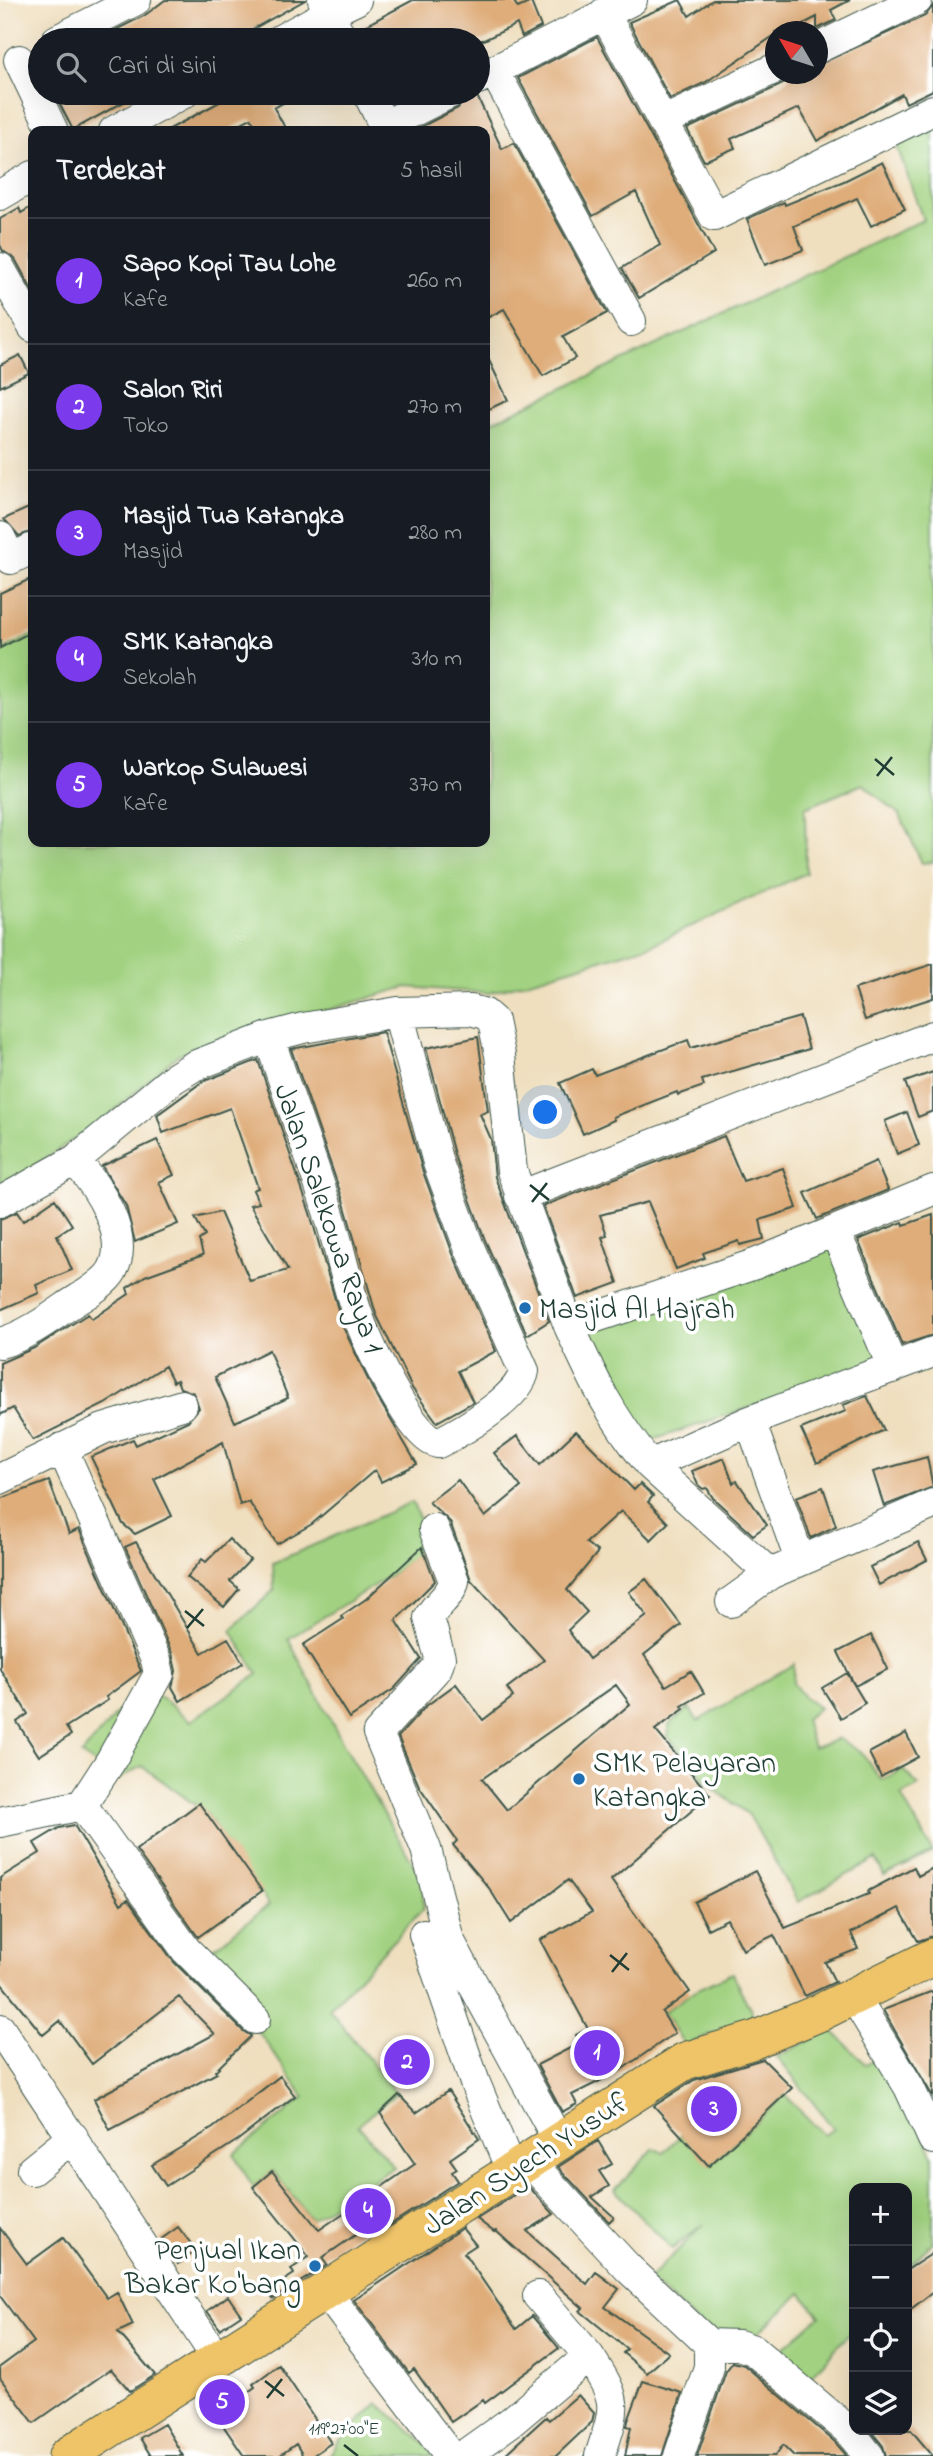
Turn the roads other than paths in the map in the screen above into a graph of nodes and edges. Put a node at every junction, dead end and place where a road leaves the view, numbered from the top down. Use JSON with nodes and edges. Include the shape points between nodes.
{"nodes":[{"id":1,"x":135,"y":0,"type":"edge"},
{"id":2,"x":356,"y":0,"type":"edge"},
{"id":3,"x":632,"y":0,"type":"edge"},
{"id":4,"x":917,"y":0,"type":"edge"},
{"id":5,"x":326,"y":7,"type":"edge"},
{"id":6,"x":604,"y":13,"type":"junction"},
{"id":7,"x":80,"y":28,"type":"edge"},
{"id":8,"x":297,"y":28,"type":"edge"},
{"id":9,"x":336,"y":28,"type":"edge"},
{"id":10,"x":828,"y":43,"type":"edge"},
{"id":11,"x":20,"y":60,"type":"edge"},
{"id":12,"x":490,"y":73,"type":"edge"},
{"id":13,"x":765,"y":73,"type":"edge"},
{"id":14,"x":28,"y":77,"type":"edge"},
{"id":15,"x":490,"y":82,"type":"edge"},
{"id":16,"x":41,"y":105,"type":"edge"},
{"id":17,"x":162,"y":105,"type":"edge"},
{"id":18,"x":373,"y":105,"type":"edge"},
{"id":19,"x":428,"y":105,"type":"edge"},
{"id":20,"x":933,"y":110,"type":"edge"},
{"id":21,"x":664,"y":121,"type":"junction"},
{"id":22,"x":51,"y":126,"type":"edge"},
{"id":23,"x":123,"y":126,"type":"edge"},
{"id":24,"x":380,"y":126,"type":"edge"},
{"id":25,"x":389,"y":126,"type":"edge"},
{"id":26,"x":28,"y":179,"type":"edge"},
{"id":27,"x":0,"y":195,"type":"edge"},
{"id":28,"x":0,"y":268,"type":"edge"},
{"id":29,"x":28,"y":313,"type":"edge"},
{"id":30,"x":631,"y":321,"type":"dead end"},
{"id":31,"x":398,"y":1012,"type":"junction"},
{"id":32,"x":933,"y":1036,"type":"edge"},
{"id":33,"x":269,"y":1037,"type":"junction"},
{"id":34,"x":75,"y":1160,"type":"junction"},
{"id":35,"x":933,"y":1190,"type":"edge"},
{"id":36,"x":520,"y":1196,"type":"junction"},
{"id":37,"x":0,"y":1202,"type":"edge"},
{"id":38,"x":835,"y":1231,"type":"junction"},
{"id":39,"x":569,"y":1326,"type":"junction"},
{"id":40,"x":0,"y":1343,"type":"edge"},
{"id":41,"x":933,"y":1352,"type":"edge"},
{"id":42,"x":893,"y":1368,"type":"junction"},
{"id":43,"x":182,"y":1405,"type":"dead end"},
{"id":44,"x":750,"y":1421,"type":"junction"},
{"id":45,"x":62,"y":1448,"type":"junction"},
{"id":46,"x":650,"y":1465,"type":"junction"},
{"id":47,"x":0,"y":1479,"type":"edge"},
{"id":48,"x":933,"y":1504,"type":"edge"},
{"id":49,"x":434,"y":1529,"type":"dead end"},
{"id":50,"x":800,"y":1560,"type":"junction"},
{"id":51,"x":770,"y":1574,"type":"junction"},
{"id":52,"x":730,"y":1602,"type":"dead end"},
{"id":53,"x":82,"y":1805,"type":"junction"},
{"id":54,"x":0,"y":1822,"type":"edge"},
{"id":55,"x":424,"y":1934,"type":"dead end"},
{"id":56,"x":933,"y":1957,"type":"edge"},
{"id":57,"x":853,"y":1995,"type":"junction"},
{"id":58,"x":256,"y":2018,"type":"dead end"},
{"id":59,"x":0,"y":2029,"type":"edge"},
{"id":60,"x":73,"y":2137,"type":"junction"},
{"id":61,"x":933,"y":2139,"type":"edge"},
{"id":62,"x":558,"y":2140,"type":"junction"},
{"id":63,"x":519,"y":2165,"type":"junction"},
{"id":64,"x":32,"y":2169,"type":"dead end"},
{"id":65,"x":326,"y":2292,"type":"junction"},
{"id":66,"x":538,"y":2296,"type":"dead end"},
{"id":67,"x":709,"y":2344,"type":"junction"},
{"id":68,"x":589,"y":2356,"type":"junction"},
{"id":69,"x":218,"y":2360,"type":"junction"},
{"id":70,"x":67,"y":2456,"type":"edge"},
{"id":71,"x":450,"y":2456,"type":"edge"},
{"id":72,"x":463,"y":2456,"type":"edge"},
{"id":73,"x":600,"y":2456,"type":"edge"},
{"id":74,"x":680,"y":2456,"type":"edge"},
{"id":75,"x":869,"y":2456,"type":"edge"}],
"edges":[{"from":1,"to":7,"type":"street"},
{"from":2,"to":5,"type":"street"},
{"from":3,"to":6,"type":"street"},
{"from":4,"to":10,"type":"street"},
{"from":5,"to":8,"type":"street"},
{"from":5,"to":9,"type":"street"},
{"from":6,"to":12,"type":"street"},
{"from":6,"to":21,"type":"street"},
{"from":11,"to":14,"type":"street"},
{"from":13,"to":21,"type":"street"},
{"from":15,"to":30,"type":"street"},
{"from":16,"to":22,"type":"street"},
{"from":17,"to":23,"type":"street"},
{"from":18,"to":24,"type":"street"},
{"from":19,"to":25,"type":"street"},
{"from":20,"to":21,"type":"street","via":[[714,216]]},
{"from":26,"to":27,"type":"street"},
{"from":28,"to":29,"type":"street"},
{"from":31,"to":33,"type":"street"},
{"from":31,"to":33,"type":"street","name":"Jalan Salekowa Raya 1","via":[[438,1163],[524,1371],[518,1388],[438,1443],[420,1433],[365,1334]]},
{"from":31,"to":36,"type":"street","via":[[471,1010],[493,1021],[512,1171]]},
{"from":32,"to":36,"type":"street"},
{"from":33,"to":34,"type":"street","via":[[173,1079]]},
{"from":34,"to":37,"type":"street"},
{"from":34,"to":40,"type":"street","via":[[107,1203],[115,1236],[116,1261],[111,1274],[50,1319]]},
{"from":35,"to":38,"type":"street"},
{"from":36,"to":39,"type":"street"},
{"from":38,"to":39,"type":"street","via":[[755,1264]]},
{"from":38,"to":42,"type":"street"},
{"from":39,"to":46,"type":"street","via":[[615,1421]]},
{"from":41,"to":42,"type":"street"},
{"from":42,"to":44,"type":"street"},
{"from":43,"to":45,"type":"street","via":[[103,1429]]},
{"from":44,"to":46,"type":"street"},
{"from":44,"to":50,"type":"street"},
{"from":45,"to":47,"type":"street"},
{"from":45,"to":53,"type":"street","via":[[159,1674]]},
{"from":46,"to":51,"type":"street"},
{"from":48,"to":50,"type":"street"},
{"from":49,"to":62,"type":"street","via":[[454,1581],[429,1618],[440,1658],[437,1668],[379,1733],[381,1746],[426,1849],[449,1940]]},
{"from":50,"to":51,"type":"street"},
{"from":51,"to":52,"type":"street"},
{"from":53,"to":54,"type":"street"},
{"from":53,"to":58,"type":"street","via":[[186,1950]]},
{"from":55,"to":63,"type":"street","via":[[475,2083]]},
{"from":56,"to":57,"type":"main road","name":"Jalan Syech Yusuf"},
{"from":57,"to":61,"type":"street","via":[[909,2087]]},
{"from":57,"to":62,"type":"main road","name":"Jalan Syech Yusuf","via":[[754,2040],[685,2061]]},
{"from":59,"to":60,"type":"street"},
{"from":60,"to":64,"type":"street"},
{"from":60,"to":69,"type":"street"},
{"from":62,"to":63,"type":"main road","name":"Jalan Syech Yusuf"},
{"from":63,"to":65,"type":"main road","name":"Jalan Syech Yusuf"},
{"from":63,"to":67,"type":"street"},
{"from":65,"to":69,"type":"main road","name":"Jalan Syech Yusuf"},
{"from":65,"to":71,"type":"street"},
{"from":66,"to":68,"type":"street"},
{"from":67,"to":74,"type":"street","via":[[709,2367]]},
{"from":67,"to":75,"type":"street","via":[[739,2344],[753,2350],[848,2430]]},
{"from":68,"to":72,"type":"street"},
{"from":68,"to":73,"type":"street","via":[[612,2394],[611,2423]]},
{"from":69,"to":70,"type":"main road","name":"Jalan Syech Yusuf"}]}
